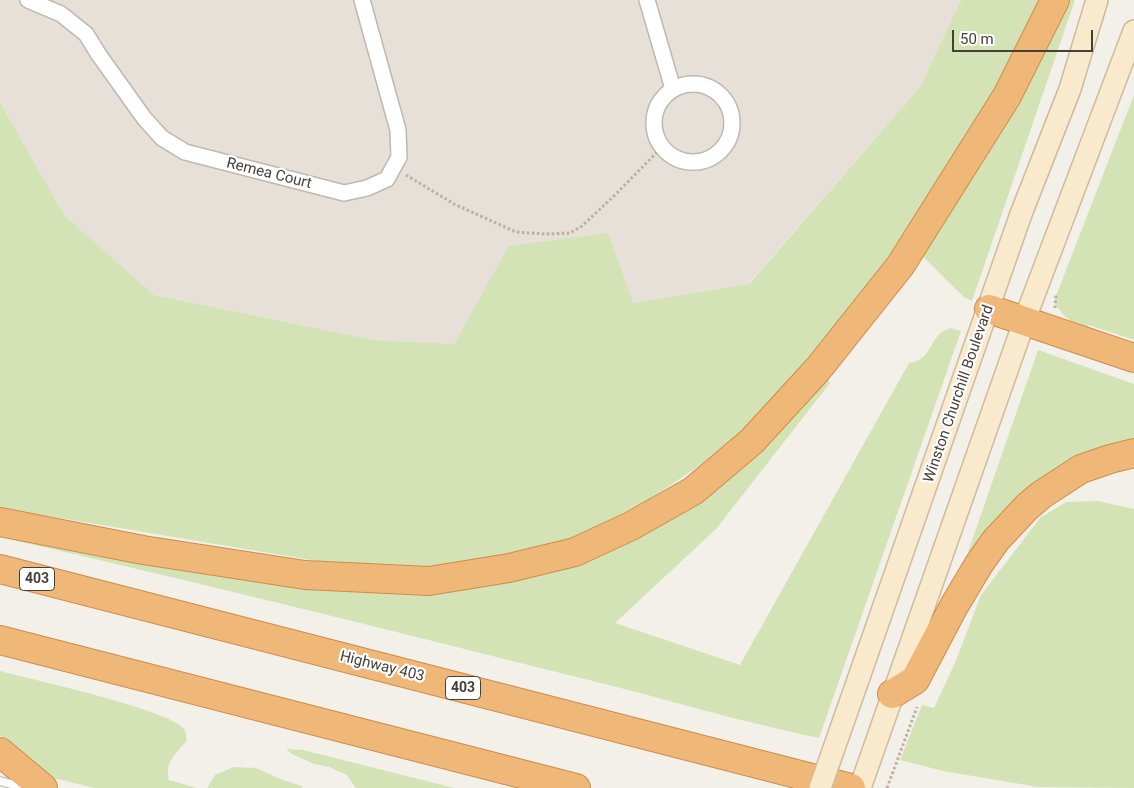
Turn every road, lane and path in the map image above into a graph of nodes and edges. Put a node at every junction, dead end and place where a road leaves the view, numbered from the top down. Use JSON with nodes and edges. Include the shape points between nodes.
{"nodes":[{"id":1,"x":28,"y":0,"type":"edge"},
{"id":2,"x":362,"y":0,"type":"edge"},
{"id":3,"x":647,"y":0,"type":"edge"},
{"id":4,"x":1055,"y":0,"type":"edge"},
{"id":5,"x":1097,"y":0,"type":"edge"},
{"id":6,"x":1134,"y":31,"type":"edge"},
{"id":7,"x":673,"y":89,"type":"junction"},
{"id":8,"x":662,"y":147,"type":"junction"},
{"id":9,"x":394,"y":167,"type":"junction"},
{"id":10,"x":989,"y":309,"type":"junction"},
{"id":11,"x":1025,"y":321,"type":"junction"},
{"id":12,"x":1134,"y":358,"type":"edge"},
{"id":13,"x":1134,"y":453,"type":"edge"},
{"id":14,"x":0,"y":522,"type":"edge"},
{"id":15,"x":0,"y":569,"type":"edge"},
{"id":16,"x":0,"y":640,"type":"edge"},
{"id":17,"x":892,"y":694,"type":"junction"},
{"id":18,"x":911,"y":723,"type":"dead end"},
{"id":19,"x":0,"y":752,"type":"edge"},
{"id":20,"x":0,"y":781,"type":"edge"},
{"id":21,"x":29,"y":788,"type":"edge"},
{"id":22,"x":43,"y":788,"type":"edge"},
{"id":23,"x":576,"y":788,"type":"edge"},
{"id":24,"x":820,"y":788,"type":"edge"},
{"id":25,"x":851,"y":788,"type":"edge"},
{"id":26,"x":860,"y":788,"type":"edge"},
{"id":27,"x":887,"y":788,"type":"edge"}],
"edges":[{"from":1,"to":9,"type":"street","name":"Remea Court","via":[[61,14],[86,34],[144,118],[162,138],[185,152],[344,193],[387,179]]},
{"from":2,"to":9,"type":"street","via":[[398,130],[399,158]]},
{"from":3,"to":7,"type":"street"},
{"from":4,"to":14,"type":"highway","via":[[1007,96],[900,266],[818,369],[752,441],[693,491],[631,526],[575,552],[509,568],[429,581],[305,575],[143,550]]},
{"from":5,"to":10,"type":"main road","name":"Winston Churchill Boulevard","via":[[1070,89],[1021,214]]},
{"from":6,"to":11,"type":"main road"},
{"from":7,"to":8,"type":"street","via":[[656,109],[656,135]]},
{"from":7,"to":8,"type":"street","via":[[698,83],[721,94],[733,117],[732,130],[728,143],[709,160],[683,161]]},
{"from":8,"to":9,"type":"path","via":[[582,226],[570,233],[516,232],[454,204]]},
{"from":10,"to":11,"type":"highway"},
{"from":10,"to":24,"type":"main road","name":"Winston Churchill Boulevard","bridge":true},
{"from":11,"to":12,"type":"highway"},
{"from":11,"to":17,"type":"main road"},
{"from":13,"to":17,"type":"highway","via":[[1080,470],[1027,507],[979,564],[914,680]]},
{"from":15,"to":25,"type":"highway","name":"Highway 403","number":"403"},
{"from":16,"to":23,"type":"highway"},
{"from":17,"to":26,"type":"main road"},
{"from":18,"to":27,"type":"path"},
{"from":19,"to":22,"type":"highway"},
{"from":20,"to":21,"type":"lane"}]}
